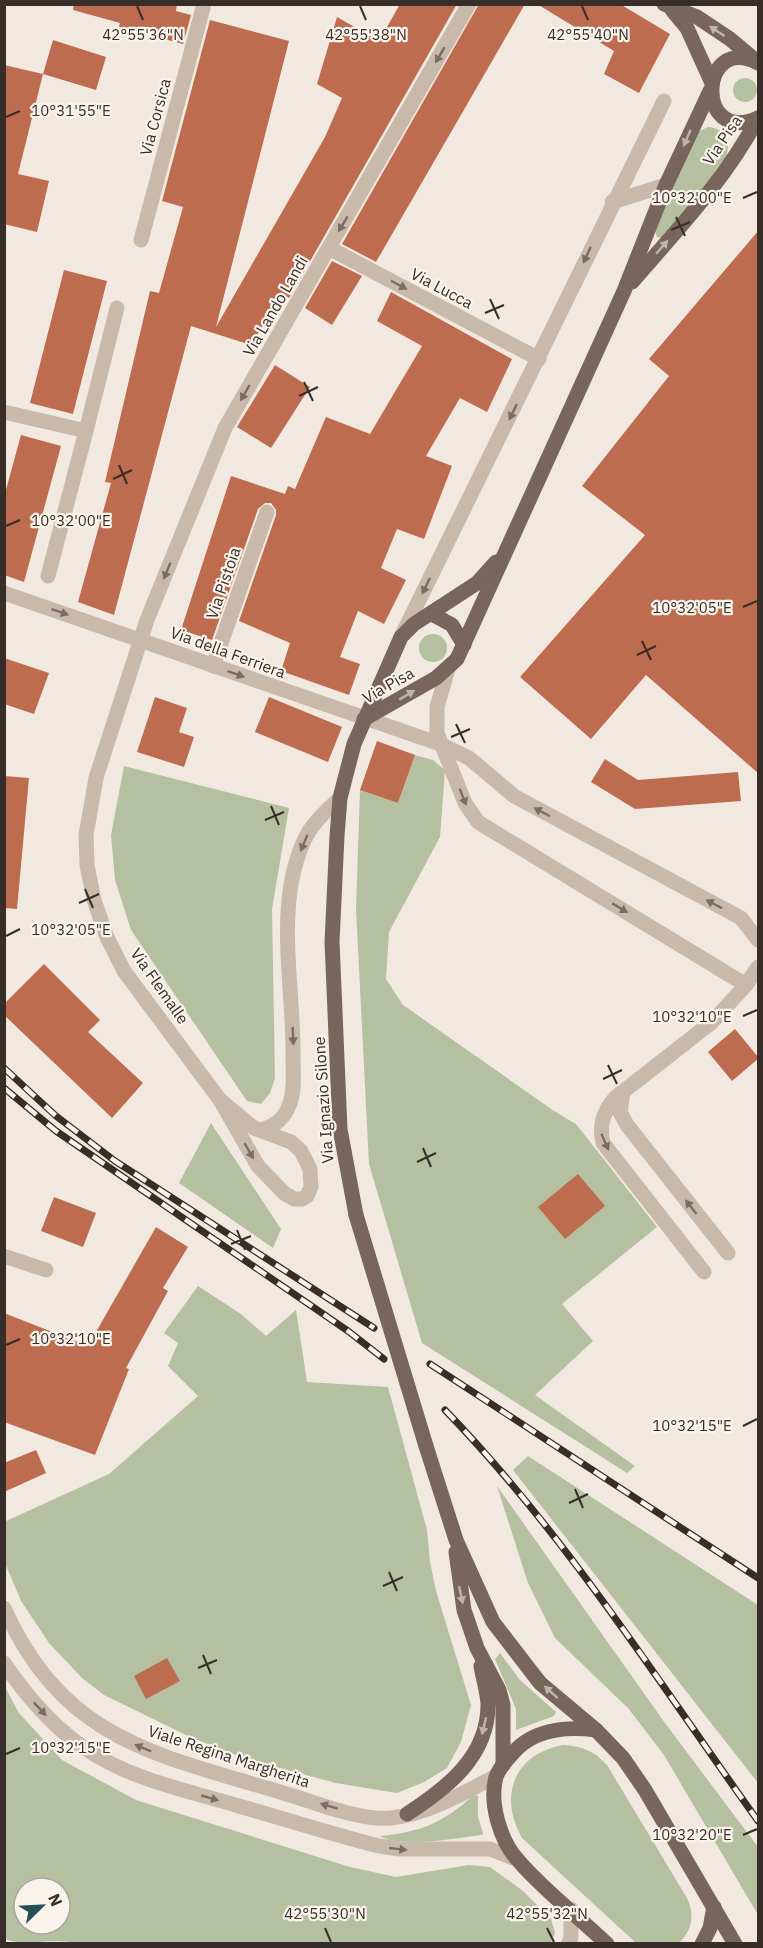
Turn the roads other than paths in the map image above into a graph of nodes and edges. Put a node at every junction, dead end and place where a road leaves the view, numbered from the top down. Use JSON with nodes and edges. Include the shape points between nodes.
{"nodes":[{"id":1,"x":204,"y":4,"type":"edge"},
{"id":2,"x":469,"y":4,"type":"edge"},
{"id":3,"x":668,"y":7,"type":"edge"},
{"id":4,"x":758,"y":63,"type":"edge"},
{"id":5,"x":711,"y":86,"type":"junction"},
{"id":6,"x":664,"y":101,"type":"dead end"},
{"id":7,"x":758,"y":118,"type":"edge"},
{"id":8,"x":666,"y":185,"type":"junction"},
{"id":9,"x":612,"y":202,"type":"junction"},
{"id":10,"x":141,"y":240,"type":"dead end"},
{"id":11,"x":329,"y":248,"type":"junction"},
{"id":12,"x":624,"y":291,"type":"junction"},
{"id":13,"x":117,"y":308,"type":"dead end"},
{"id":14,"x":539,"y":359,"type":"junction"},
{"id":15,"x":4,"y":412,"type":"edge"},
{"id":16,"x":86,"y":431,"type":"junction"},
{"id":17,"x":267,"y":512,"type":"dead end"},
{"id":18,"x":500,"y":558,"type":"junction"},
{"id":19,"x":48,"y":576,"type":"dead end"},
{"id":20,"x":4,"y":593,"type":"edge"},
{"id":21,"x":432,"y":614,"type":"junction"},
{"id":22,"x":401,"y":637,"type":"junction"},
{"id":23,"x":142,"y":640,"type":"junction"},
{"id":24,"x":464,"y":645,"type":"junction"},
{"id":25,"x":213,"y":666,"type":"junction"},
{"id":26,"x":448,"y":669,"type":"junction"},
{"id":27,"x":364,"y":719,"type":"junction"},
{"id":28,"x":440,"y":744,"type":"junction"},
{"id":29,"x":340,"y":798,"type":"junction"},
{"id":30,"x":759,"y":940,"type":"edge"},
{"id":31,"x":759,"y":967,"type":"edge"},
{"id":32,"x":746,"y":985,"type":"junction"},
{"id":33,"x":623,"y":1092,"type":"junction"},
{"id":34,"x":220,"y":1100,"type":"junction"},
{"id":35,"x":261,"y":1130,"type":"junction"},
{"id":36,"x":728,"y":1253,"type":"dead end"},
{"id":37,"x":4,"y":1256,"type":"edge"},
{"id":38,"x":46,"y":1270,"type":"dead end"},
{"id":39,"x":704,"y":1272,"type":"dead end"},
{"id":40,"x":456,"y":1540,"type":"junction"},
{"id":41,"x":4,"y":1608,"type":"edge"},
{"id":42,"x":477,"y":1648,"type":"junction"},
{"id":43,"x":4,"y":1663,"type":"edge"},
{"id":44,"x":596,"y":1730,"type":"junction"},
{"id":45,"x":500,"y":1771,"type":"junction"},
{"id":46,"x":407,"y":1814,"type":"junction"},
{"id":47,"x":516,"y":1858,"type":"junction"},
{"id":48,"x":714,"y":1906,"type":"junction"},
{"id":49,"x":571,"y":1910,"type":"junction"},
{"id":50,"x":568,"y":1944,"type":"edge"},
{"id":51,"x":607,"y":1944,"type":"edge"},
{"id":52,"x":702,"y":1944,"type":"edge"},
{"id":53,"x":735,"y":1944,"type":"edge"}],
"edges":[{"from":1,"to":10,"type":"street","name":"Via Corsica"},
{"from":2,"to":11,"type":"street","name":"Via Lando Landi","one_way":true},
{"from":4,"to":3,"type":"main road","one_way":true,"via":[[697,17]]},
{"from":3,"to":5,"type":"main road","via":[[687,28]]},
{"from":4,"to":5,"type":"main road","name":"Via Pisa","via":[[739,58],[729,61],[715,72]]},
{"from":5,"to":7,"type":"main road","via":[[716,109],[730,120],[749,122]]},
{"from":5,"to":8,"type":"main road","name":"Via Pisa","one_way":true},
{"from":6,"to":9,"type":"street"},
{"from":12,"to":7,"type":"main road","name":"Via Pisa","one_way":true,"via":[[702,202]]},
{"from":8,"to":9,"type":"street"},
{"from":8,"to":12,"type":"main road","name":"Via Pisa"},
{"from":9,"to":14,"type":"street","one_way":true},
{"from":11,"to":14,"type":"street","name":"Via Lucca","one_way":true},
{"from":11,"to":23,"type":"street","name":"Via Lando Landi","one_way":true,"via":[[225,428]]},
{"from":12,"to":18,"type":"main road","name":"Via Pisa"},
{"from":13,"to":16,"type":"street"},
{"from":14,"to":22,"type":"street","one_way":true},
{"from":15,"to":16,"type":"street"},
{"from":16,"to":19,"type":"street"},
{"from":17,"to":25,"type":"street","name":"Via Pistoia"},
{"from":18,"to":21,"type":"main road","name":"Via Pisa","via":[[477,583]]},
{"from":18,"to":24,"type":"main road","name":"Via Pisa"},
{"from":20,"to":23,"type":"street","name":"Via della Ferriera","one_way":true},
{"from":21,"to":22,"type":"main road","name":"Via Pisa"},
{"from":21,"to":24,"type":"main road","via":[[452,625]]},
{"from":22,"to":27,"type":"main road","name":"Via Pisa"},
{"from":23,"to":25,"type":"street","name":"Via della Ferriera"},
{"from":23,"to":34,"type":"street","name":"Via Flemalle","via":[[96,778],[86,835],[87,865],[106,935],[124,970]]},
{"from":24,"to":26,"type":"main road","name":"Via Pisa"},
{"from":25,"to":27,"type":"street","name":"Via della Ferriera","one_way":true},
{"from":27,"to":26,"type":"main road","name":"Via Pisa","one_way":true},
{"from":26,"to":28,"type":"street","via":[[437,707]]},
{"from":27,"to":28,"type":"street","name":"Via della Ferriera"},
{"from":27,"to":29,"type":"main road","name":"Via Ignazio Silone"},
{"from":30,"to":28,"type":"street","name":"Via della Ferriera","one_way":true,"via":[[741,918],[513,796],[470,758]]},
{"from":28,"to":32,"type":"street","one_way":true,"via":[[465,803],[478,822]]},
{"from":29,"to":35,"type":"street","one_way":true,"via":[[313,822],[293,876],[288,915],[294,1042],[292,1092],[280,1120]]},
{"from":29,"to":40,"type":"main road","name":"Via Ignazio Silone","bridge":true,"via":[[332,942],[340,1129],[356,1215]]},
{"from":31,"to":32,"type":"street"},
{"from":32,"to":33,"type":"street","via":[[712,1022]]},
{"from":36,"to":33,"type":"street","one_way":true,"via":[[627,1125],[620,1112]]},
{"from":33,"to":39,"type":"street","one_way":true,"via":[[604,1114],[603,1143]]},
{"from":34,"to":35,"type":"street","name":"Via Flemalle","via":[[243,1121]]},
{"from":34,"to":35,"type":"street","name":"Via Flemalle","one_way":true,"via":[[264,1173],[294,1199],[307,1196],[311,1187],[307,1159],[291,1142]]},
{"from":37,"to":38,"type":"street"},
{"from":40,"to":42,"type":"main road","name":"Via Ignazio Silone","one_way":true,"via":[[460,1595]]},
{"from":44,"to":40,"type":"main road","name":"Via Ignazio Silone","one_way":true,"via":[[540,1683],[507,1642],[480,1598]]},
{"from":46,"to":41,"type":"street","name":"Viale Regina Margherita","one_way":true,"via":[[379,1818],[340,1810],[147,1751],[114,1735],[79,1712],[46,1679]]},
{"from":42,"to":45,"type":"main road","name":"Via Ignazio Silone","via":[[503,1706]]},
{"from":42,"to":46,"type":"main road","one_way":true,"via":[[488,1702],[479,1743],[455,1780]]},
{"from":43,"to":47,"type":"street","one_way":true,"via":[[52,1722],[89,1752],[127,1770],[172,1787],[379,1846],[400,1850],[490,1849]]},
{"from":44,"to":45,"type":"main road","via":[[558,1729],[535,1736],[518,1747]]},
{"from":44,"to":48,"type":"main road","name":"Via Ignazio Silone","via":[[623,1758],[645,1790]]},
{"from":45,"to":46,"type":"street","name":"Viale Regina Margherita","via":[[441,1803]]},
{"from":45,"to":47,"type":"main road","name":"Via Ignazio Silone","via":[[496,1806],[499,1823]]},
{"from":47,"to":49,"type":"main road"},
{"from":48,"to":52,"type":"main road"},
{"from":48,"to":53,"type":"main road"},
{"from":49,"to":50,"type":"street"},
{"from":49,"to":51,"type":"main road"}]}
